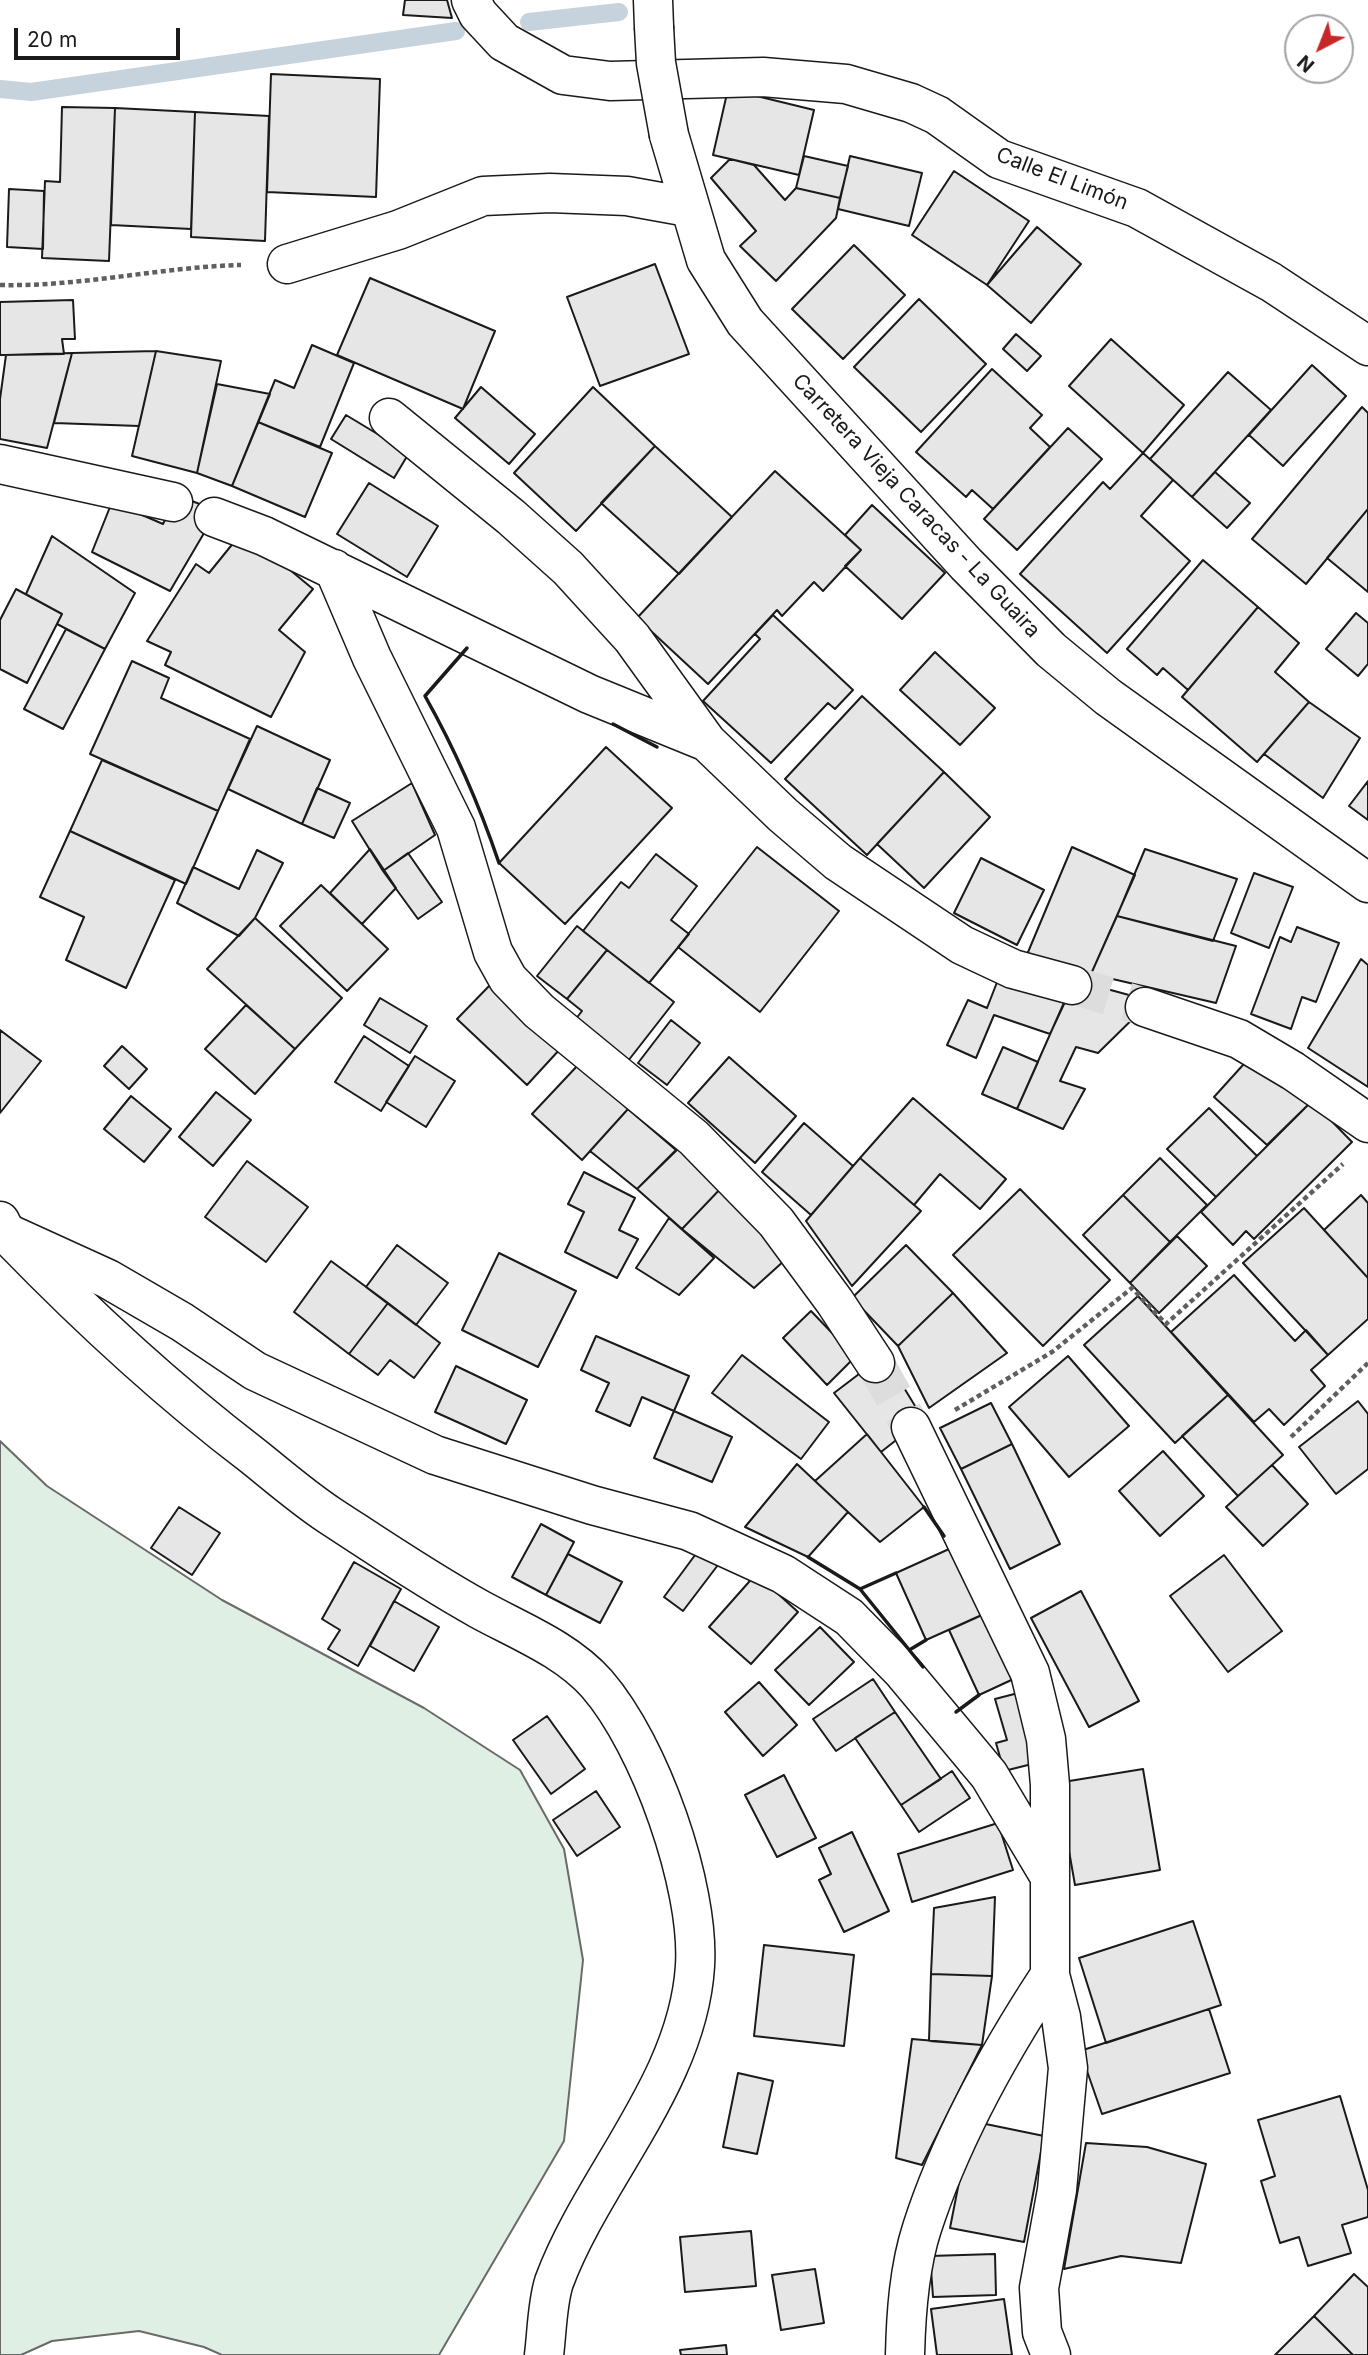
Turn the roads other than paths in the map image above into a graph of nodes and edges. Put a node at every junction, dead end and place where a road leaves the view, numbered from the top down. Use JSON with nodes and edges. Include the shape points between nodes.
{"nodes":[{"id":1,"x":471,"y":0,"type":"edge"},
{"id":2,"x":653,"y":14,"type":"edge"},
{"id":3,"x":688,"y":206,"type":"junction"},
{"id":4,"x":287,"y":264,"type":"road end"},
{"id":5,"x":1368,"y":346,"type":"edge"},
{"id":6,"x":389,"y":418,"type":"dead end"},
{"id":7,"x":0,"y":464,"type":"edge"},
{"id":8,"x":173,"y":502,"type":"dead end"},
{"id":9,"x":214,"y":517,"type":"dead end"},
{"id":10,"x":334,"y":569,"type":"junction"},
{"id":11,"x":707,"y":742,"type":"junction"},
{"id":12,"x":1368,"y":883,"type":"edge"},
{"id":13,"x":1072,"y":985,"type":"tunnel mouth"},
{"id":14,"x":1145,"y":1007,"type":"tunnel mouth"},
{"id":15,"x":1368,"y":1123,"type":"edge"},
{"id":16,"x":3,"y":1227,"type":"edge"},
{"id":17,"x":875,"y":1363,"type":"tunnel mouth"},
{"id":18,"x":913,"y":1431,"type":"tunnel mouth"},
{"id":19,"x":1050,"y":1877,"type":"junction"},
{"id":20,"x":1050,"y":1975,"type":"junction"},
{"id":21,"x":544,"y":2355,"type":"edge"},
{"id":22,"x":905,"y":2355,"type":"edge"},
{"id":23,"x":1051,"y":2355,"type":"edge"}],
"edges":[{"from":1,"to":5,"type":"street","name":"Calle El Limón","via":[[478,15],[504,42],[562,75],[610,81],[763,77],[845,84],[911,103],[937,115],[999,159],[1137,208],[1270,282]]},
{"from":2,"to":3,"type":"street","name":"Carretera Vieja Caracas - La Guaira","bridge":true,"via":[[669,135]]},
{"from":3,"to":4,"type":"street","via":[[627,196],[483,196],[398,230]]},
{"from":3,"to":12,"type":"street","name":"Carretera Vieja Caracas - La Guaira","via":[[706,260],[745,321],[966,564],[1051,650],[1119,705]]},
{"from":6,"to":11,"type":"street","via":[[568,568],[632,638]]},
{"from":7,"to":8,"type":"street"},
{"from":9,"to":10,"type":"street"},
{"from":10,"to":11,"type":"street","via":[[589,694]]},
{"from":10,"to":17,"type":"street","via":[[372,658],[456,828],[493,952],[508,979],[539,1011],[694,1138],[776,1223]]},
{"from":11,"to":13,"type":"street","via":[[829,854],[902,906],[962,945],[1003,964]]},
{"from":14,"to":15,"type":"street","via":[[1239,1038]]},
{"from":16,"to":19,"type":"street","via":[[108,1279],[255,1371],[410,1444],[592,1505],[689,1531],[783,1574],[849,1617],[904,1672],[989,1775]]},
{"from":16,"to":21,"type":"street","via":[[82,1312],[178,1399],[326,1513],[476,1608],[553,1648],[597,1684],[631,1736],[670,1823],[691,1898],[695,1966],[685,2020],[658,2087],[552,2287]]},
{"from":18,"to":19,"type":"street","via":[[1030,1673],[1046,1739]]},
{"from":19,"to":20,"type":"street"},
{"from":20,"to":22,"type":"street","via":[[964,2124],[921,2229],[906,2310]]},
{"from":20,"to":23,"type":"street","via":[[1068,2067],[1057,2190],[1039,2288],[1042,2332]]}]}
